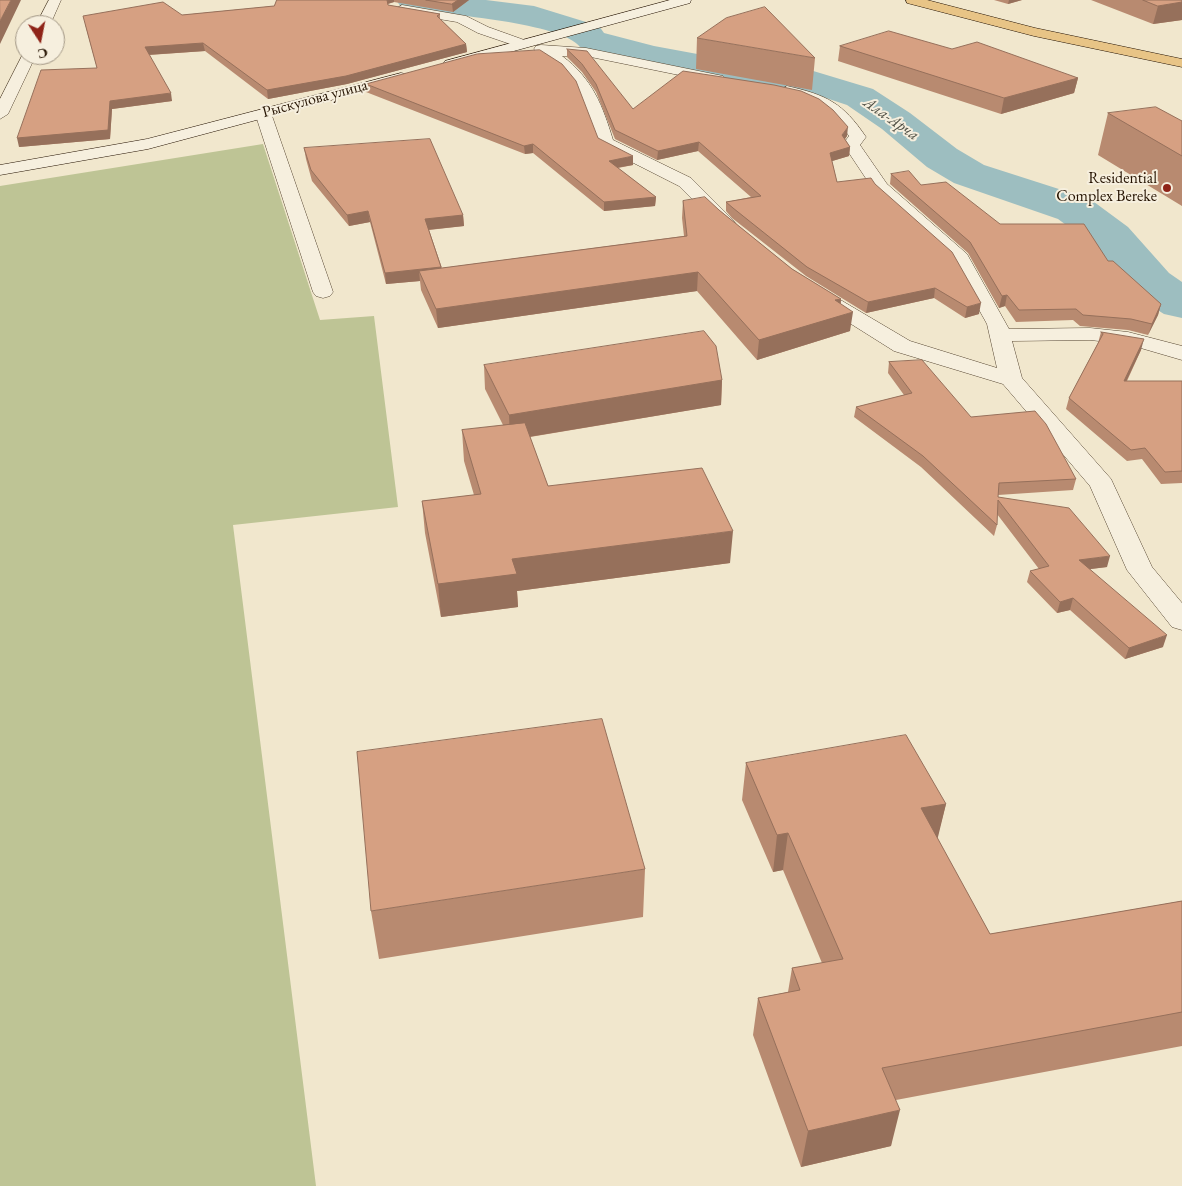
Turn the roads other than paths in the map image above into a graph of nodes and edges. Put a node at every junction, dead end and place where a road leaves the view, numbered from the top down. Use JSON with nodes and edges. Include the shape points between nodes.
{"nodes":[{"id":1,"x":55,"y":0,"type":"edge"},
{"id":2,"x":685,"y":0,"type":"edge"},
{"id":3,"x":912,"y":0,"type":"edge"},
{"id":4,"x":394,"y":8,"type":"edge"},
{"id":5,"x":48,"y":15,"type":"edge"},
{"id":6,"x":536,"y":44,"type":"junction"},
{"id":7,"x":1182,"y":63,"type":"edge"},
{"id":8,"x":24,"y":65,"type":"edge"},
{"id":9,"x":436,"y":67,"type":"edge"},
{"id":10,"x":417,"y":72,"type":"edge"},
{"id":11,"x":732,"y":82,"type":"edge"},
{"id":12,"x":771,"y":89,"type":"edge"},
{"id":13,"x":263,"y":113,"type":"junction"},
{"id":14,"x":0,"y":114,"type":"edge"},
{"id":15,"x":0,"y":170,"type":"edge"},
{"id":16,"x":739,"y":235,"type":"edge"},
{"id":17,"x":806,"y":287,"type":"edge"},
{"id":18,"x":323,"y":292,"type":"dead end"},
{"id":19,"x":1000,"y":335,"type":"junction"},
{"id":20,"x":1182,"y":354,"type":"edge"},
{"id":21,"x":1011,"y":379,"type":"junction"},
{"id":22,"x":1182,"y":622,"type":"edge"}],
"edges":[{"from":1,"to":5,"type":"street"},
{"from":2,"to":6,"type":"street"},
{"from":3,"to":7,"type":"main road","via":[[1034,32]]},
{"from":4,"to":6,"type":"street","via":[[461,19],[483,30]]},
{"from":6,"to":9,"type":"street"},
{"from":6,"to":11,"type":"street"},
{"from":6,"to":16,"type":"street","via":[[574,72],[591,94],[606,143],[685,182]]},
{"from":8,"to":14,"type":"street"},
{"from":10,"to":13,"type":"street","name":"Рыскулова улица"},
{"from":12,"to":19,"type":"street","via":[[810,96],[843,114],[858,137],[851,144],[881,188],[960,258]]},
{"from":13,"to":15,"type":"street","name":"Рыскулова улица","via":[[148,144]]},
{"from":13,"to":18,"type":"street"},
{"from":17,"to":21,"type":"street","via":[[902,346]]},
{"from":19,"to":20,"type":"street","via":[[1090,334],[1128,338]]},
{"from":19,"to":21,"type":"street"},
{"from":21,"to":22,"type":"street","via":[[1102,484],[1140,570]]}]}
